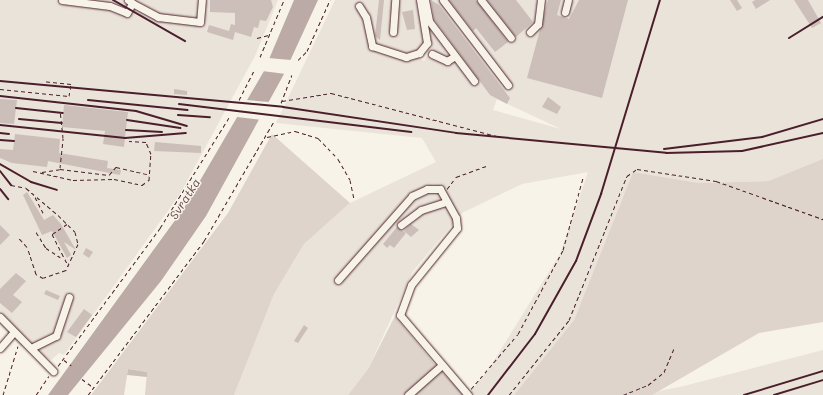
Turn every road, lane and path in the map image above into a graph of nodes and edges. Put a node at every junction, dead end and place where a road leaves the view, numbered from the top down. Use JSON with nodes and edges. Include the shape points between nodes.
{"nodes":[{"id":1,"x":62,"y":0,"type":"edge"},
{"id":2,"x":202,"y":0,"type":"edge"},
{"id":3,"x":284,"y":0,"type":"edge"},
{"id":4,"x":330,"y":0,"type":"edge"},
{"id":5,"x":395,"y":0,"type":"edge"},
{"id":6,"x":420,"y":0,"type":"edge"},
{"id":7,"x":425,"y":0,"type":"edge"},
{"id":8,"x":443,"y":0,"type":"edge"},
{"id":9,"x":481,"y":0,"type":"edge"},
{"id":10,"x":542,"y":0,"type":"edge"},
{"id":11,"x":568,"y":0,"type":"edge"},
{"id":12,"x":130,"y":2,"type":"edge"},
{"id":13,"x":359,"y":6,"type":"dead end"},
{"id":14,"x":565,"y":12,"type":"dead end"},
{"id":15,"x":394,"y":32,"type":"dead end"},
{"id":16,"x":530,"y":32,"type":"dead end"},
{"id":17,"x":270,"y":35,"type":"junction"},
{"id":18,"x":257,"y":38,"type":"dead end"},
{"id":19,"x":511,"y":38,"type":"dead end"},
{"id":20,"x":432,"y":54,"type":"dead end"},
{"id":21,"x":455,"y":56,"type":"junction"},
{"id":22,"x":260,"y":57,"type":"dead end"},
{"id":23,"x":298,"y":60,"type":"dead end"},
{"id":24,"x":254,"y":70,"type":"dead end"},
{"id":25,"x":292,"y":75,"type":"dead end"},
{"id":26,"x":44,"y":81,"type":"dead end"},
{"id":27,"x":474,"y":81,"type":"dead end"},
{"id":28,"x":508,"y":85,"type":"dead end"},
{"id":29,"x":0,"y":89,"type":"edge"},
{"id":30,"x":239,"y":100,"type":"dead end"},
{"id":31,"x":60,"y":111,"type":"dead end"},
{"id":32,"x":230,"y":116,"type":"dead end"},
{"id":33,"x":274,"y":121,"type":"dead end"},
{"id":34,"x":496,"y":136,"type":"dead end"},
{"id":35,"x":266,"y":137,"type":"junction"},
{"id":36,"x":129,"y":140,"type":"dead end"},
{"id":37,"x":489,"y":165,"type":"dead end"},
{"id":38,"x":60,"y":169,"type":"junction"},
{"id":39,"x":33,"y":171,"type":"dead end"},
{"id":40,"x":41,"y":172,"type":"junction"},
{"id":41,"x":150,"y":174,"type":"junction"},
{"id":42,"x":583,"y":178,"type":"dead end"},
{"id":43,"x":11,"y":185,"type":"dead end"},
{"id":44,"x":35,"y":196,"type":"junction"},
{"id":45,"x":445,"y":198,"type":"junction"},
{"id":46,"x":354,"y":199,"type":"dead end"},
{"id":47,"x":43,"y":213,"type":"dead end"},
{"id":48,"x":823,"y":219,"type":"edge"},
{"id":49,"x":68,"y":224,"type":"junction"},
{"id":50,"x":401,"y":225,"type":"dead end"},
{"id":51,"x":36,"y":232,"type":"dead end"},
{"id":52,"x":19,"y":238,"type":"dead end"},
{"id":53,"x":61,"y":257,"type":"junction"},
{"id":54,"x":68,"y":267,"type":"junction"},
{"id":55,"x":338,"y":280,"type":"dead end"},
{"id":56,"x":69,"y":297,"type":"dead end"},
{"id":57,"x":0,"y":317,"type":"edge"},
{"id":58,"x":13,"y":333,"type":"junction"},
{"id":59,"x":20,"y":340,"type":"junction"},
{"id":60,"x":0,"y":348,"type":"edge"},
{"id":61,"x":31,"y":348,"type":"junction"},
{"id":62,"x":674,"y":349,"type":"dead end"},
{"id":63,"x":64,"y":360,"type":"junction"},
{"id":64,"x":71,"y":365,"type":"dead end"},
{"id":65,"x":442,"y":365,"type":"junction"},
{"id":66,"x":53,"y":371,"type":"junction"},
{"id":67,"x":82,"y":379,"type":"dead end"},
{"id":68,"x":94,"y":388,"type":"junction"},
{"id":69,"x":3,"y":395,"type":"edge"},
{"id":70,"x":36,"y":395,"type":"edge"},
{"id":71,"x":88,"y":395,"type":"edge"},
{"id":72,"x":408,"y":395,"type":"edge"},
{"id":73,"x":468,"y":395,"type":"edge"},
{"id":74,"x":509,"y":395,"type":"edge"},
{"id":75,"x":623,"y":395,"type":"edge"}],
"edges":[{"from":1,"to":12,"type":"street","via":[[110,6],[127,13]]},
{"from":2,"to":12,"type":"street","via":[[200,22],[158,17]]},
{"from":3,"to":17,"type":"path"},
{"from":4,"to":23,"type":"path","via":[[307,51]]},
{"from":5,"to":15,"type":"street"},
{"from":6,"to":13,"type":"street","via":[[427,43],[419,53],[409,57],[376,49]]},
{"from":7,"to":21,"type":"street","via":[[429,21]]},
{"from":8,"to":28,"type":"street"},
{"from":9,"to":19,"type":"street"},
{"from":10,"to":16,"type":"street","via":[[538,24]]},
{"from":11,"to":14,"type":"street"},
{"from":17,"to":18,"type":"path"},
{"from":17,"to":22,"type":"path"},
{"from":20,"to":21,"type":"street","via":[[447,61]]},
{"from":21,"to":27,"type":"street"},
{"from":24,"to":30,"type":"path"},
{"from":25,"to":34,"type":"path","via":[[281,102],[331,93]]},
{"from":26,"to":29,"type":"path","via":[[71,84],[69,96]]},
{"from":31,"to":38,"type":"path","via":[[63,138]]},
{"from":32,"to":63,"type":"path","via":[[160,228]]},
{"from":33,"to":35,"type":"path"},
{"from":35,"to":46,"type":"path","via":[[302,131],[318,138],[338,159],[350,180]]},
{"from":35,"to":68,"type":"path","via":[[204,241]]},
{"from":36,"to":41,"type":"path","via":[[146,142],[151,154]]},
{"from":37,"to":45,"type":"path","via":[[456,177]]},
{"from":38,"to":40,"type":"path"},
{"from":38,"to":41,"type":"path","via":[[109,175],[116,167],[139,175]]},
{"from":39,"to":40,"type":"path"},
{"from":40,"to":41,"type":"path","via":[[73,180],[114,178],[136,185],[145,183]]},
{"from":42,"to":73,"type":"path","via":[[563,250],[518,334]]},
{"from":43,"to":44,"type":"path","via":[[26,188]]},
{"from":44,"to":47,"type":"path"},
{"from":44,"to":49,"type":"path"},
{"from":45,"to":50,"type":"street","via":[[421,210]]},
{"from":45,"to":55,"type":"street","via":[[434,188],[412,196]]},
{"from":45,"to":65,"type":"street","via":[[456,218],[455,233],[420,272],[400,311],[407,328]]},
{"from":48,"to":74,"type":"path","via":[[716,181],[637,169],[627,176],[568,320]]},
{"from":49,"to":53,"type":"path","via":[[52,234]]},
{"from":49,"to":54,"type":"path","via":[[78,238]]},
{"from":51,"to":53,"type":"path","via":[[46,248]]},
{"from":52,"to":54,"type":"path","via":[[27,247],[40,277],[61,274]]},
{"from":53,"to":54,"type":"path"},
{"from":56,"to":61,"type":"street","via":[[56,336]]},
{"from":57,"to":58,"type":"street"},
{"from":58,"to":59,"type":"street"},
{"from":58,"to":60,"type":"street"},
{"from":59,"to":61,"type":"street"},
{"from":59,"to":69,"type":"path"},
{"from":61,"to":66,"type":"street"},
{"from":62,"to":75,"type":"path","via":[[664,372],[648,385]]},
{"from":63,"to":64,"type":"path"},
{"from":63,"to":66,"type":"path"},
{"from":65,"to":72,"type":"street"},
{"from":65,"to":73,"type":"street"},
{"from":66,"to":70,"type":"path"},
{"from":67,"to":68,"type":"path"},
{"from":68,"to":71,"type":"path"}]}
